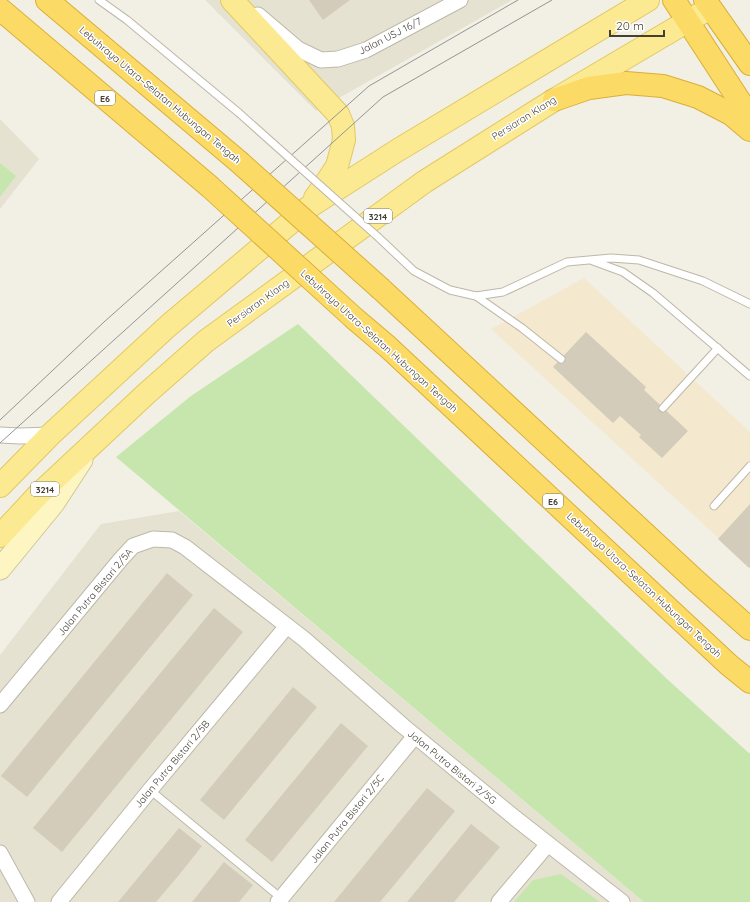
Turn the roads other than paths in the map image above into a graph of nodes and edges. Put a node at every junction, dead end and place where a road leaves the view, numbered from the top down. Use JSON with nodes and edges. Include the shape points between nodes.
{"nodes":[{"id":1,"x":47,"y":0,"type":"edge"},
{"id":2,"x":99,"y":0,"type":"edge"},
{"id":3,"x":232,"y":0,"type":"edge"},
{"id":4,"x":240,"y":0,"type":"edge"},
{"id":5,"x":460,"y":0,"type":"edge"},
{"id":6,"x":648,"y":0,"type":"edge"},
{"id":7,"x":674,"y":0,"type":"edge"},
{"id":8,"x":714,"y":3,"type":"edge"},
{"id":9,"x":0,"y":9,"type":"edge"},
{"id":10,"x":688,"y":21,"type":"junction"},
{"id":11,"x":750,"y":64,"type":"edge"},
{"id":12,"x":554,"y":100,"type":"junction"},
{"id":13,"x":750,"y":117,"type":"edge"},
{"id":14,"x":750,"y":130,"type":"edge"},
{"id":15,"x":309,"y":207,"type":"junction"},
{"id":16,"x":589,"y":259,"type":"junction"},
{"id":17,"x":476,"y":296,"type":"junction"},
{"id":18,"x":750,"y":304,"type":"edge"},
{"id":19,"x":718,"y":348,"type":"junction"},
{"id":20,"x":561,"y":359,"type":"dead end"},
{"id":21,"x":750,"y":376,"type":"edge"},
{"id":22,"x":663,"y":408,"type":"dead end"},
{"id":23,"x":50,"y":434,"type":"junction"},
{"id":24,"x":0,"y":435,"type":"edge"},
{"id":25,"x":92,"y":444,"type":"junction"},
{"id":26,"x":750,"y":466,"type":"edge"},
{"id":27,"x":0,"y":486,"type":"edge"},
{"id":28,"x":714,"y":506,"type":"dead end"},
{"id":29,"x":0,"y":536,"type":"edge"},
{"id":30,"x":0,"y":569,"type":"edge"},
{"id":31,"x":287,"y":626,"type":"junction"},
{"id":32,"x":750,"y":629,"type":"edge"},
{"id":33,"x":750,"y":682,"type":"edge"},
{"id":34,"x":0,"y":705,"type":"edge"},
{"id":35,"x":415,"y":736,"type":"junction"},
{"id":36,"x":150,"y":790,"type":"junction"},
{"id":37,"x":548,"y":844,"type":"junction"},
{"id":38,"x":0,"y":853,"type":"edge"},
{"id":39,"x":280,"y":900,"type":"edge"},
{"id":40,"x":27,"y":902,"type":"edge"},
{"id":41,"x":59,"y":902,"type":"edge"},
{"id":42,"x":499,"y":902,"type":"edge"},
{"id":43,"x":622,"y":902,"type":"edge"}],
"edges":[{"from":1,"to":32,"type":"highway","name":"Lebuhraya Utara–Selatan Hubungan Tengah","bridge":true,"via":[[238,161],[381,289],[696,582]]},
{"from":2,"to":17,"type":"lane","bridge":true,"via":[[127,20],[239,113],[414,271],[450,290]]},
{"from":3,"to":15,"type":"main road","via":[[338,114],[343,126],[344,140],[337,166]]},
{"from":4,"to":5,"type":"street","name":"Jalan USJ 16/7","via":[[298,49],[321,60],[338,59],[366,50]]},
{"from":6,"to":15,"type":"main road","via":[[398,150]]},
{"from":7,"to":10,"type":"highway"},
{"from":8,"to":10,"type":"main road","name":"Persiaran Klang","number":"3214"},
{"from":8,"to":11,"type":"highway"},
{"from":9,"to":33,"type":"highway","name":"Lebuhraya Utara–Selatan Hubungan Tengah","number":"E6","bridge":true,"via":[[209,186],[388,347]]},
{"from":10,"to":12,"type":"main road","name":"Persiaran Klang","number":"3214"},
{"from":10,"to":13,"type":"highway"},
{"from":12,"to":14,"type":"highway","via":[[589,88],[626,83],[663,86],[698,97],[731,114]]},
{"from":12,"to":25,"type":"main road","name":"Persiaran Klang","number":"3214","via":[[424,182],[206,341]]},
{"from":15,"to":23,"type":"main road","via":[[168,326]]},
{"from":16,"to":17,"type":"lane","via":[[567,262],[503,292]]},
{"from":16,"to":18,"type":"lane","via":[[639,260],[703,281]]},
{"from":16,"to":19,"type":"lane","via":[[623,272],[653,293]]},
{"from":17,"to":20,"type":"lane"},
{"from":19,"to":21,"type":"lane"},
{"from":19,"to":22,"type":"lane"},
{"from":23,"to":24,"type":"street"},
{"from":23,"to":27,"type":"main road"},
{"from":25,"to":29,"type":"main road","name":"Persiaran Klang","number":"3214","via":[[38,495]]},
{"from":25,"to":30,"type":"main road","via":[[54,503]]},
{"from":26,"to":28,"type":"lane"},
{"from":31,"to":34,"type":"street","name":"Jalan Putra Bistari 2/5A","via":[[185,547],[172,540],[153,539],[133,546],[121,559]]},
{"from":31,"to":35,"type":"street","name":"Jalan Putra Bistari 2/5G"},
{"from":31,"to":36,"type":"street","name":"Jalan Putra Bistari 2/5B"},
{"from":35,"to":37,"type":"street","name":"Jalan Putra Bistari 2/5G"},
{"from":35,"to":39,"type":"street","name":"Jalan Putra Bistari 2/5C"},
{"from":36,"to":39,"type":"lane"},
{"from":36,"to":41,"type":"street","name":"Jalan Putra Bistari 2/5B"},
{"from":37,"to":42,"type":"street"},
{"from":37,"to":43,"type":"street","name":"Jalan Putra Bistari 2/5G"},
{"from":38,"to":40,"type":"street"}]}
